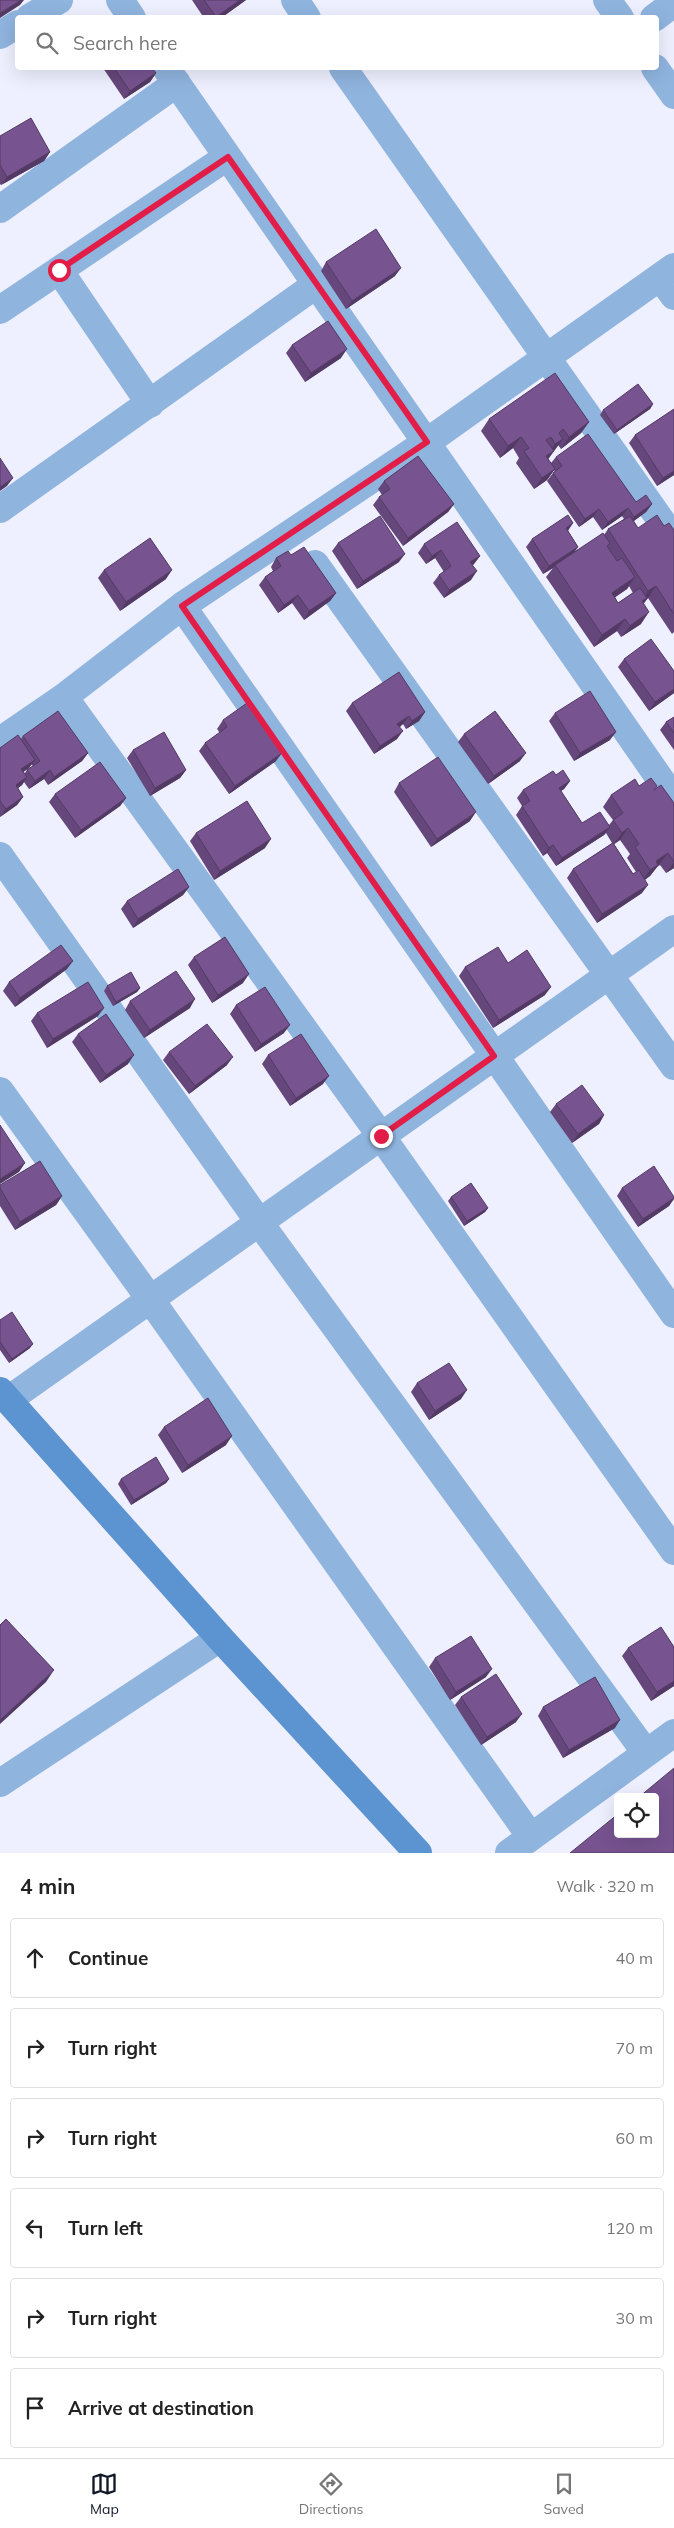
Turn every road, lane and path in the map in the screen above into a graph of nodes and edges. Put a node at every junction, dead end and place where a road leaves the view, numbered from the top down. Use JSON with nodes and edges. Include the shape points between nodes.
{"nodes":[{"id":1,"x":59,"y":0,"type":"edge"},
{"id":2,"x":120,"y":0,"type":"edge"},
{"id":3,"x":295,"y":0,"type":"edge"},
{"id":4,"x":607,"y":0,"type":"edge"},
{"id":5,"x":674,"y":3,"type":"edge"},
{"id":6,"x":34,"y":15,"type":"edge"},
{"id":7,"x":130,"y":15,"type":"edge"},
{"id":8,"x":305,"y":15,"type":"edge"},
{"id":9,"x":618,"y":15,"type":"edge"},
{"id":10,"x":658,"y":15,"type":"edge"},
{"id":11,"x":15,"y":26,"type":"edge"},
{"id":12,"x":0,"y":35,"type":"edge"},
{"id":13,"x":344,"y":70,"type":"edge"},
{"id":14,"x":656,"y":70,"type":"edge"},
{"id":15,"x":171,"y":76,"type":"edge"},
{"id":16,"x":674,"y":95,"type":"edge"},
{"id":17,"x":228,"y":157,"type":"junction"},
{"id":18,"x":0,"y":209,"type":"edge"},
{"id":19,"x":59,"y":270,"type":"junction"},
{"id":20,"x":669,"y":280,"type":"edge"},
{"id":21,"x":317,"y":284,"type":"junction"},
{"id":22,"x":0,"y":310,"type":"edge"},
{"id":23,"x":546,"y":358,"type":"junction"},
{"id":24,"x":150,"y":404,"type":"junction"},
{"id":25,"x":427,"y":442,"type":"junction"},
{"id":26,"x":0,"y":509,"type":"edge"},
{"id":27,"x":292,"y":532,"type":"junction"},
{"id":28,"x":674,"y":539,"type":"edge"},
{"id":29,"x":182,"y":606,"type":"junction"},
{"id":30,"x":64,"y":697,"type":"junction"},
{"id":31,"x":0,"y":741,"type":"edge"},
{"id":32,"x":674,"y":799,"type":"edge"},
{"id":33,"x":0,"y":856,"type":"edge"},
{"id":34,"x":674,"y":929,"type":"edge"},
{"id":35,"x":609,"y":975,"type":"junction"},
{"id":36,"x":494,"y":1056,"type":"junction"},
{"id":37,"x":674,"y":1066,"type":"edge"},
{"id":38,"x":0,"y":1092,"type":"edge"},
{"id":39,"x":381,"y":1136,"type":"junction"},
{"id":40,"x":259,"y":1222,"type":"junction"},
{"id":41,"x":150,"y":1299,"type":"junction"},
{"id":42,"x":674,"y":1314,"type":"edge"},
{"id":43,"x":4,"y":1395,"type":"edge"},
{"id":44,"x":674,"y":1551,"type":"edge"},
{"id":45,"x":220,"y":1638,"type":"junction"},
{"id":46,"x":674,"y":1733,"type":"edge"},
{"id":47,"x":646,"y":1753,"type":"junction"},
{"id":48,"x":0,"y":1783,"type":"edge"},
{"id":49,"x":531,"y":1838,"type":"junction"},
{"id":50,"x":418,"y":1853,"type":"edge"},
{"id":51,"x":508,"y":1853,"type":"edge"}],
"edges":[{"from":1,"to":6,"type":"street"},
{"from":2,"to":7,"type":"street"},
{"from":3,"to":8,"type":"street"},
{"from":4,"to":9,"type":"street"},
{"from":5,"to":10,"type":"street"},
{"from":11,"to":12,"type":"street"},
{"from":13,"to":23,"type":"street"},
{"from":14,"to":16,"type":"street"},
{"from":15,"to":17,"type":"street"},
{"from":15,"to":18,"type":"street"},
{"from":17,"to":19,"type":"street"},
{"from":17,"to":21,"type":"street"},
{"from":19,"to":22,"type":"street"},
{"from":19,"to":24,"type":"street"},
{"from":20,"to":23,"type":"street"},
{"from":21,"to":24,"type":"street"},
{"from":21,"to":25,"type":"street"},
{"from":23,"to":25,"type":"street"},
{"from":23,"to":28,"type":"street"},
{"from":24,"to":26,"type":"street"},
{"from":25,"to":27,"type":"street"},
{"from":25,"to":32,"type":"street"},
{"from":27,"to":29,"type":"street"},
{"from":27,"to":35,"type":"street"},
{"from":29,"to":30,"type":"street"},
{"from":29,"to":36,"type":"street"},
{"from":30,"to":31,"type":"street"},
{"from":30,"to":39,"type":"street"},
{"from":33,"to":40,"type":"street"},
{"from":34,"to":35,"type":"street"},
{"from":35,"to":36,"type":"street"},
{"from":35,"to":37,"type":"street"},
{"from":36,"to":39,"type":"street"},
{"from":36,"to":42,"type":"street"},
{"from":38,"to":41,"type":"street"},
{"from":39,"to":40,"type":"street"},
{"from":39,"to":44,"type":"street"},
{"from":40,"to":41,"type":"street"},
{"from":40,"to":47,"type":"street"},
{"from":41,"to":43,"type":"street"},
{"from":41,"to":49,"type":"street"},
{"from":43,"to":45,"type":"street"},
{"from":45,"to":48,"type":"street"},
{"from":45,"to":50,"type":"street"},
{"from":46,"to":47,"type":"street"},
{"from":47,"to":49,"type":"street"},
{"from":49,"to":51,"type":"street"}]}
